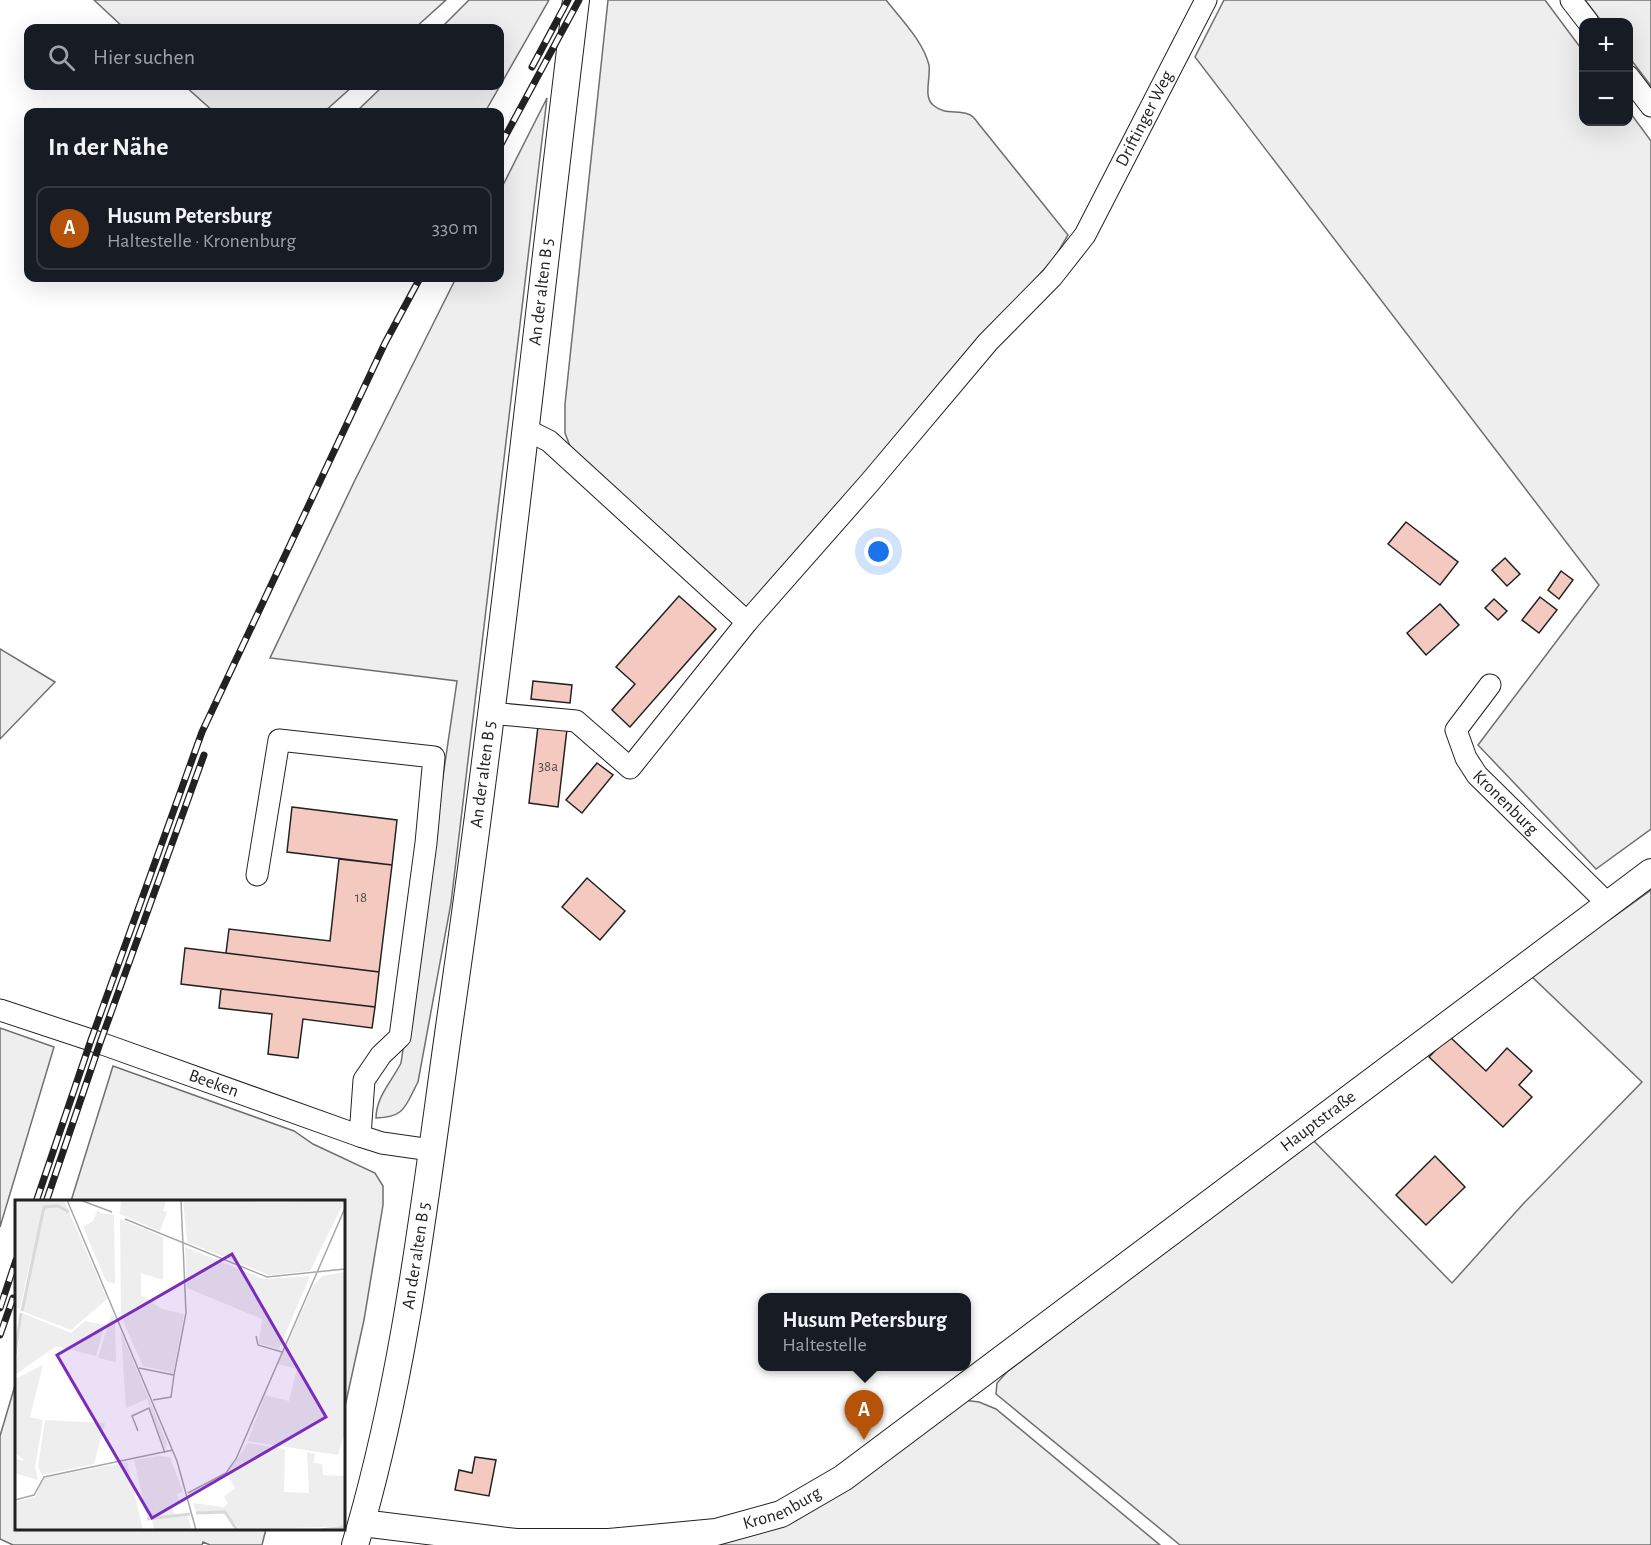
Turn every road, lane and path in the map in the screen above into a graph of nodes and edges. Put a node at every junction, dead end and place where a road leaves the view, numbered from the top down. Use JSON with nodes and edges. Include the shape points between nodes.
{"nodes":[{"id":1,"x":576,"y":0,"type":"edge"},
{"id":2,"x":1206,"y":0,"type":"edge"},
{"id":3,"x":1571,"y":0,"type":"edge"},
{"id":4,"x":1585,"y":18,"type":"edge"},
{"id":5,"x":1633,"y":81,"type":"edge"},
{"id":6,"x":1651,"y":106,"type":"edge"},
{"id":7,"x":525,"y":429,"type":"junction"},
{"id":8,"x":747,"y":622,"type":"junction"},
{"id":9,"x":1490,"y":685,"type":"dead end"},
{"id":10,"x":490,"y":713,"type":"junction"},
{"id":11,"x":1651,"y":872,"type":"edge"},
{"id":12,"x":257,"y":875,"type":"dead end"},
{"id":13,"x":1608,"y":904,"type":"junction"},
{"id":14,"x":0,"y":1010,"type":"edge"},
{"id":15,"x":360,"y":1136,"type":"junction"},
{"id":16,"x":431,"y":1150,"type":"junction"},
{"id":17,"x":985,"y":1371,"type":"joint"},
{"id":18,"x":358,"y":1534,"type":"edge"}],
"edges":[{"from":1,"to":7,"type":"main road","name":"An der alten B 5"},
{"from":2,"to":8,"type":"street","name":"Driftinger Weg","via":[[1085,235]]},
{"from":3,"to":4,"type":"street"},
{"from":5,"to":6,"type":"street"},
{"from":7,"to":8,"type":"street","via":[[549,441]]},
{"from":7,"to":10,"type":"main road","name":"An der alten B 5"},
{"from":8,"to":10,"type":"street","name":"Driftinger Weg","via":[[630,768],[576,720]]},
{"from":9,"to":13,"type":"street","name":"Kronenburg","via":[[1456,730],[1466,758],[1477,775]]},
{"from":10,"to":16,"type":"main road","name":"An der alten B 5"},
{"from":11,"to":13,"type":"main road","name":"Hauptstraße"},
{"from":12,"to":15,"type":"street","via":[[279,740],[434,757],[400,1037],[381,1055],[364,1080]]},
{"from":13,"to":17,"type":"main road","name":"Hauptstraße"},
{"from":14,"to":15,"type":"street","name":"Beeken"},
{"from":15,"to":16,"type":"street","name":"Beeken"},
{"from":16,"to":18,"type":"main road","name":"An der alten B 5","via":[[392,1391]]},
{"from":17,"to":18,"type":"main road","name":"Kronenburg","via":[[843,1478],[781,1514],[716,1532],[609,1542]]}]}
